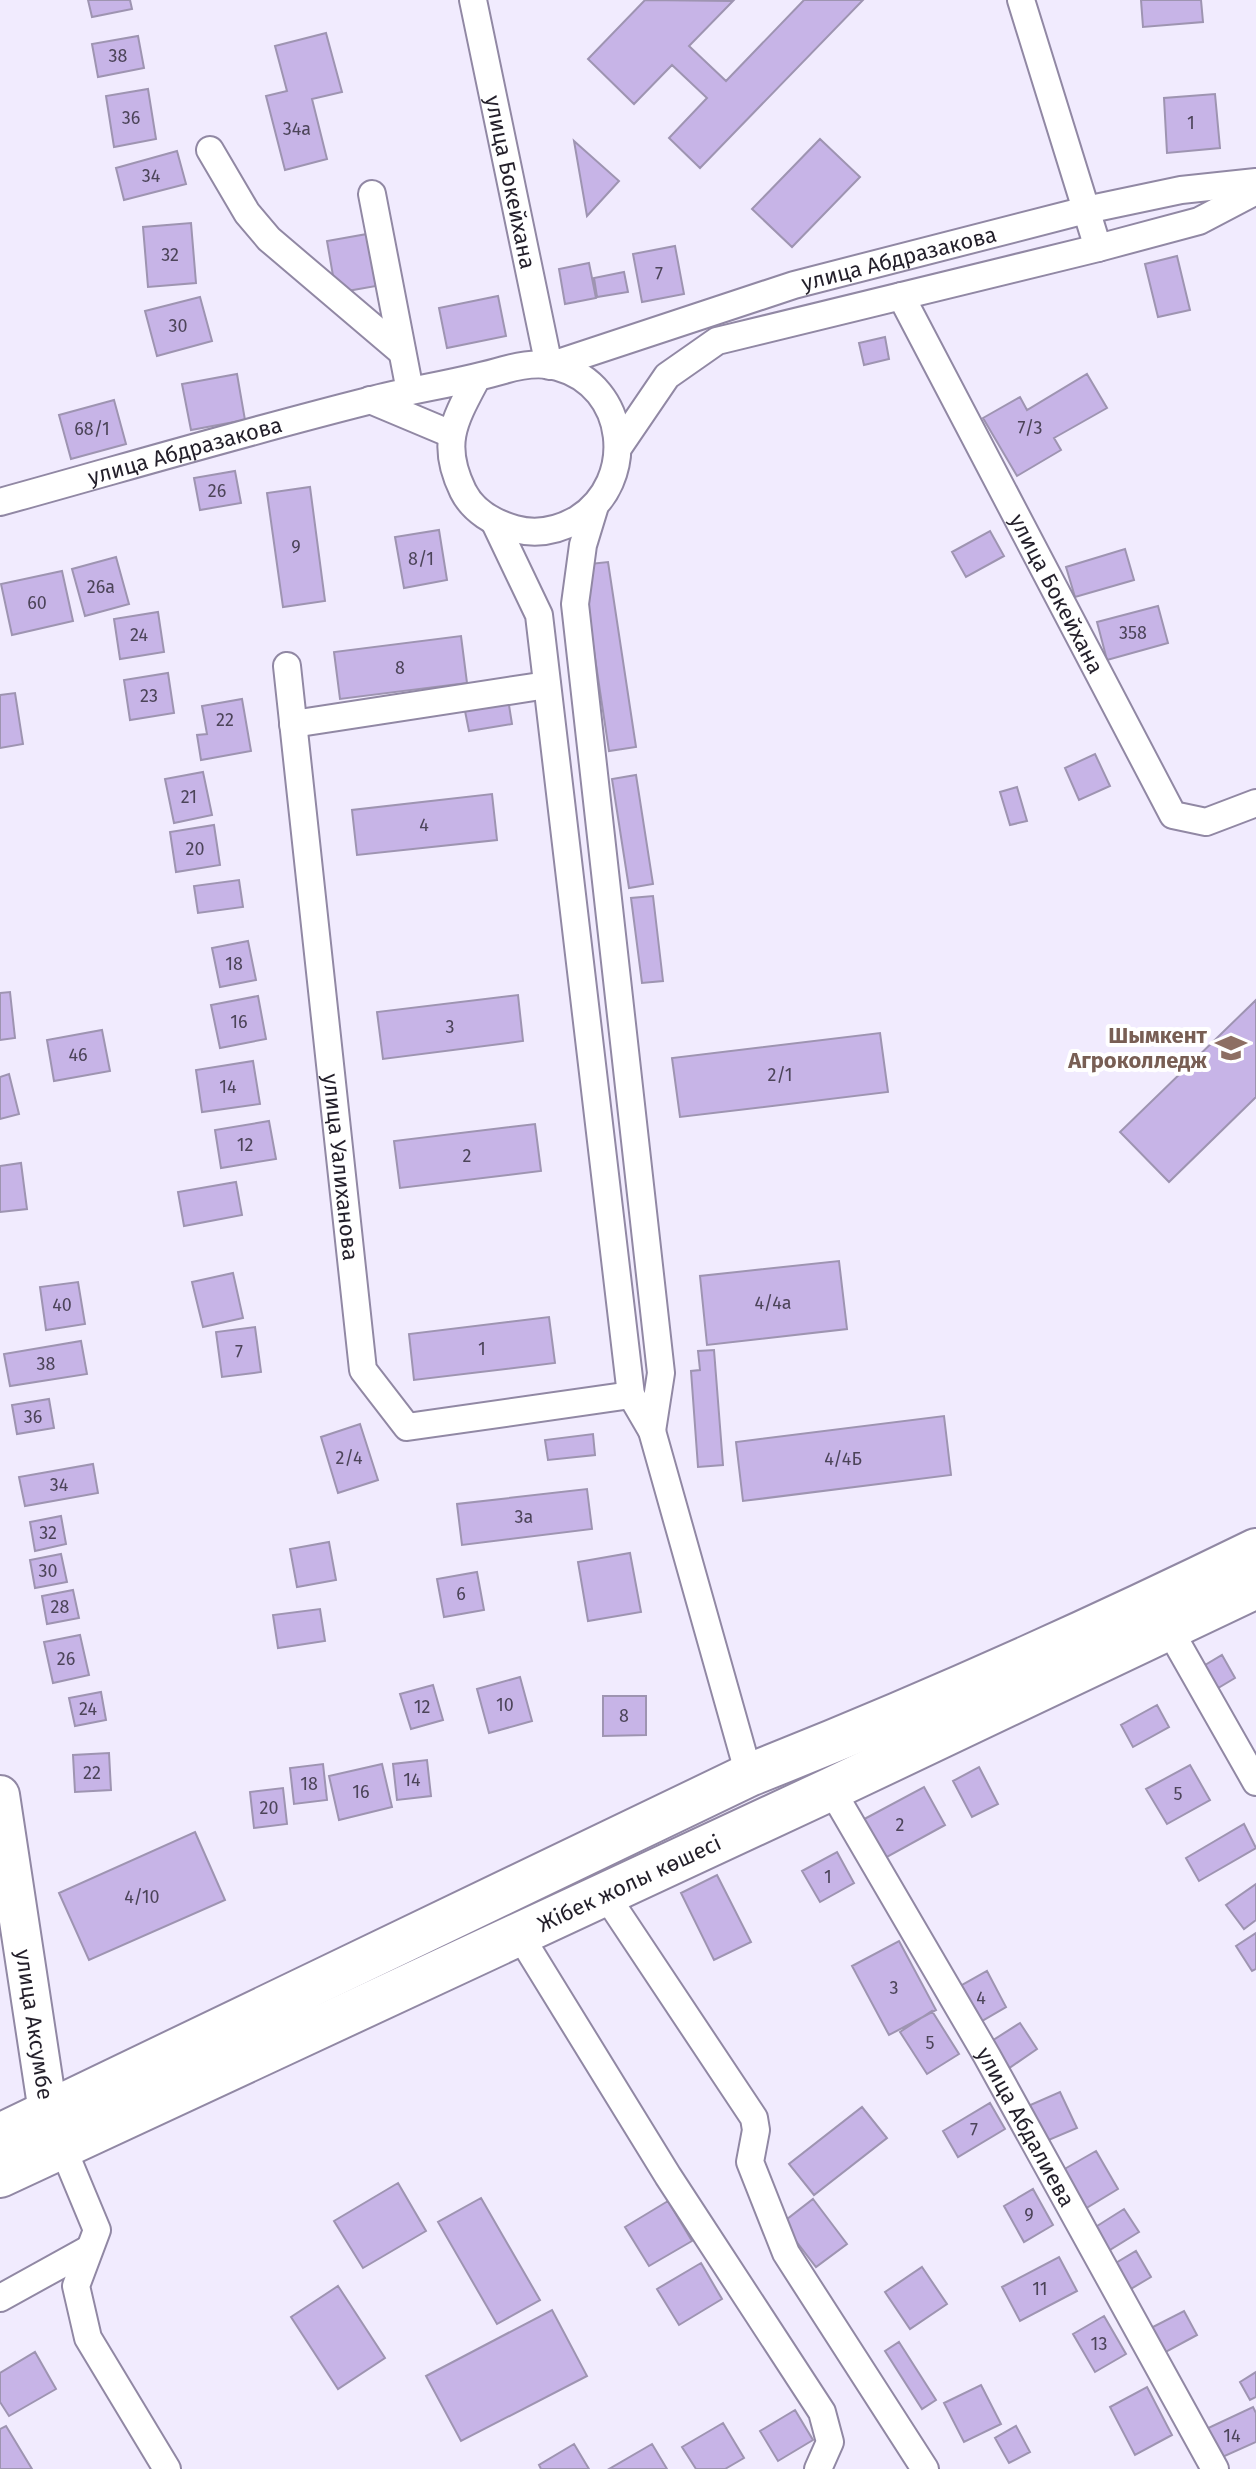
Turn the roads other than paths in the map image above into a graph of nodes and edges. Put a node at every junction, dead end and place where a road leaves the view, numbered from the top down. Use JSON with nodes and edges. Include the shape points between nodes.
{"nodes":[{"id":1,"x":473,"y":0,"type":"edge"},
{"id":2,"x":1021,"y":0,"type":"edge"},
{"id":3,"x":210,"y":150,"type":"dead end"},
{"id":4,"x":1256,"y":182,"type":"edge"},
{"id":5,"x":1256,"y":191,"type":"edge"},
{"id":6,"x":372,"y":194,"type":"dead end"},
{"id":7,"x":1086,"y":210,"type":"junction"},
{"id":8,"x":1098,"y":248,"type":"junction"},
{"id":9,"x":901,"y":296,"type":"junction"},
{"id":10,"x":402,"y":352,"type":"junction"},
{"id":11,"x":549,"y":366,"type":"junction"},
{"id":12,"x":477,"y":378,"type":"junction"},
{"id":13,"x":410,"y":391,"type":"junction"},
{"id":14,"x":370,"y":400,"type":"junction"},
{"id":15,"x":451,"y":434,"type":"junction"},
{"id":16,"x":620,"y":445,"type":"junction"},
{"id":17,"x":0,"y":502,"type":"edge"},
{"id":18,"x":594,"y":509,"type":"junction"},
{"id":19,"x":495,"y":523,"type":"junction"},
{"id":20,"x":287,"y":666,"type":"dead end"},
{"id":21,"x":547,"y":685,"type":"junction"},
{"id":22,"x":293,"y":724,"type":"junction"},
{"id":23,"x":1256,"y":803,"type":"edge"},
{"id":24,"x":631,"y":1395,"type":"junction"},
{"id":25,"x":652,"y":1431,"type":"junction"},
{"id":26,"x":1256,"y":1550,"type":"edge"},
{"id":27,"x":1256,"y":1587,"type":"edge"},
{"id":28,"x":1169,"y":1629,"type":"junction"},
{"id":29,"x":749,"y":1775,"type":"junction"},
{"id":30,"x":1256,"y":1782,"type":"edge"},
{"id":31,"x":831,"y":1789,"type":"junction"},
{"id":32,"x":0,"y":1795,"type":"edge"},
{"id":33,"x":605,"y":1894,"type":"junction"},
{"id":34,"x":519,"y":1934,"type":"junction"},
{"id":35,"x":55,"y":2129,"type":"junction"},
{"id":36,"x":0,"y":2135,"type":"edge"},
{"id":37,"x":0,"y":2176,"type":"edge"},
{"id":38,"x":89,"y":2249,"type":"junction"},
{"id":39,"x":0,"y":2298,"type":"edge"},
{"id":40,"x":167,"y":2469,"type":"edge"},
{"id":41,"x":818,"y":2469,"type":"edge"},
{"id":42,"x":925,"y":2469,"type":"edge"},
{"id":43,"x":1215,"y":2469,"type":"edge"}],
"edges":[{"from":1,"to":11,"type":"street","name":"улица Бокейхана"},
{"from":2,"to":7,"type":"street"},
{"from":3,"to":10,"type":"street","via":[[269,239]]},
{"from":4,"to":7,"type":"street","name":"улица Абдразакова","via":[[1181,190]]},
{"from":5,"to":8,"type":"street","name":"улица Абдразакова","via":[[1199,221]]},
{"from":6,"to":10,"type":"street"},
{"from":7,"to":8,"type":"street"},
{"from":7,"to":11,"type":"street","name":"улица Абдразакова","via":[[794,285]]},
{"from":8,"to":9,"type":"street","name":"улица Абдразакова"},
{"from":9,"to":16,"type":"street","name":"улица Абдразакова","via":[[717,341],[667,376]]},
{"from":9,"to":23,"type":"street","name":"улица Бокейхана","via":[[1173,815],[1206,822]]},
{"from":10,"to":13,"type":"street"},
{"from":11,"to":12,"type":"street","via":[[523,365]]},
{"from":11,"to":16,"type":"street","via":[[589,384],[611,411]]},
{"from":12,"to":13,"type":"street","name":"улица Абдразакова"},
{"from":12,"to":15,"type":"street"},
{"from":13,"to":14,"type":"street","name":"улица Абдразакова"},
{"from":14,"to":15,"type":"street"},
{"from":14,"to":17,"type":"street","name":"улица Абдразакова"},
{"from":15,"to":19,"type":"street","via":[[452,469],[468,500]]},
{"from":16,"to":18,"type":"street","via":[[613,480]]},
{"from":18,"to":19,"type":"street","via":[[564,528],[529,532]]},
{"from":18,"to":25,"type":"street","via":[[575,604],[661,1373]]},
{"from":19,"to":21,"type":"street","via":[[539,615]]},
{"from":20,"to":22,"type":"street","name":"улица Уалиханова"},
{"from":21,"to":22,"type":"street"},
{"from":21,"to":24,"type":"street"},
{"from":22,"to":24,"type":"street","name":"улица Уалиханова","via":[[363,1370],[407,1427]]},
{"from":24,"to":25,"type":"street"},
{"from":25,"to":29,"type":"street"},
{"from":26,"to":29,"type":"main road","name":"Жібек жолы көшесі"},
{"from":27,"to":28,"type":"main road","name":"Жібек жолы көшесі"},
{"from":28,"to":30,"type":"street"},
{"from":28,"to":31,"type":"main road","name":"Жібек жолы көшесі"},
{"from":29,"to":35,"type":"main road","name":"Жібек жолы көшесі"},
{"from":31,"to":33,"type":"main road","name":"Жібек жолы көшесі"},
{"from":31,"to":43,"type":"street","name":"улица Абдалиева","via":[[987,2056]]},
{"from":32,"to":35,"type":"main road","name":"улица Аксумбе"},
{"from":33,"to":34,"type":"main road","name":"Жібек жолы көшесі"},
{"from":33,"to":42,"type":"street","via":[[754,2118],[750,2162],[786,2253]]},
{"from":34,"to":35,"type":"main road","name":"Жібек жолы көшесі"},
{"from":34,"to":41,"type":"street","via":[[822,2412],[830,2442]]},
{"from":35,"to":36,"type":"main road","name":"Жібек жолы көшесі"},
{"from":35,"to":37,"type":"main road","name":"Жібек жолы көшесі"},
{"from":35,"to":38,"type":"street","via":[[97,2230]]},
{"from":38,"to":39,"type":"street"},
{"from":38,"to":40,"type":"street","via":[[76,2286],[88,2338]]}]}
